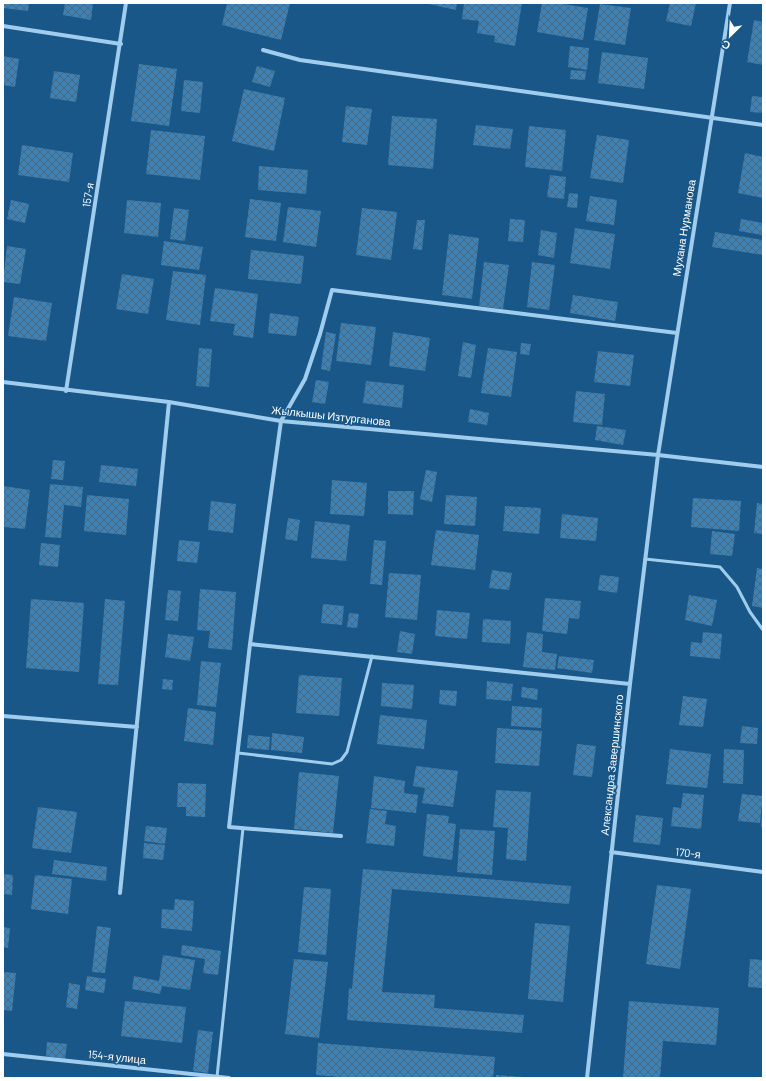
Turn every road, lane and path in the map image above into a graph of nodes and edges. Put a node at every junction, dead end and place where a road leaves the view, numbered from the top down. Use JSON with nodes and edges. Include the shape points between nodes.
{"nodes":[{"id":1,"x":126,"y":3,"type":"edge"},
{"id":2,"x":730,"y":3,"type":"edge"},
{"id":3,"x":3,"y":26,"type":"edge"},
{"id":4,"x":121,"y":44,"type":"junction"},
{"id":5,"x":263,"y":50,"type":"dead end"},
{"id":6,"x":710,"y":118,"type":"junction"},
{"id":7,"x":763,"y":125,"type":"edge"},
{"id":8,"x":677,"y":333,"type":"junction"},
{"id":9,"x":3,"y":382,"type":"edge"},
{"id":10,"x":66,"y":391,"type":"junction"},
{"id":11,"x":169,"y":402,"type":"junction"},
{"id":12,"x":282,"y":421,"type":"junction"},
{"id":13,"x":658,"y":455,"type":"junction"},
{"id":14,"x":763,"y":467,"type":"edge"},
{"id":15,"x":645,"y":559,"type":"junction"},
{"id":16,"x":763,"y":630,"type":"edge"},
{"id":17,"x":250,"y":644,"type":"junction"},
{"id":18,"x":372,"y":656,"type":"junction"},
{"id":19,"x":630,"y":684,"type":"junction"},
{"id":20,"x":3,"y":716,"type":"edge"},
{"id":21,"x":137,"y":727,"type":"junction"},
{"id":22,"x":238,"y":753,"type":"junction"},
{"id":23,"x":244,"y":828,"type":"junction"},
{"id":24,"x":341,"y":836,"type":"dead end"},
{"id":25,"x":611,"y":852,"type":"junction"},
{"id":26,"x":763,"y":872,"type":"edge"},
{"id":27,"x":120,"y":893,"type":"dead end"},
{"id":28,"x":3,"y":1054,"type":"edge"},
{"id":29,"x":217,"y":1077,"type":"junction"},
{"id":30,"x":229,"y":1078,"type":"edge"},
{"id":31,"x":587,"y":1078,"type":"edge"}],
"edges":[{"from":1,"to":4,"type":"street","name":"157-я"},
{"from":2,"to":6,"type":"street","name":"Мухана Нурманова"},
{"from":3,"to":4,"type":"street"},
{"from":4,"to":10,"type":"street","name":"157-я"},
{"from":5,"to":6,"type":"street","via":[[300,60]]},
{"from":6,"to":7,"type":"street"},
{"from":6,"to":8,"type":"street","name":"Мухана Нурманова"},
{"from":8,"to":12,"type":"street","via":[[332,290],[305,379]]},
{"from":8,"to":13,"type":"street","name":"Мухана Нурманова"},
{"from":9,"to":10,"type":"street","name":"Жылкышы Изтурганова"},
{"from":10,"to":11,"type":"street","name":"Жылкышы Изтурганова"},
{"from":11,"to":12,"type":"street","name":"Жылкышы Изтурганова"},
{"from":11,"to":21,"type":"street"},
{"from":12,"to":13,"type":"street","name":"Жылкышы Изтурганова"},
{"from":12,"to":17,"type":"street"},
{"from":13,"to":14,"type":"street","name":"Жылкышы Изтурганова"},
{"from":13,"to":15,"type":"street","name":"Александра Завершинского"},
{"from":15,"to":16,"type":"lane","via":[[720,567],[737,587]]},
{"from":15,"to":19,"type":"street","name":"Александра Завершинского"},
{"from":17,"to":18,"type":"street"},
{"from":17,"to":22,"type":"street"},
{"from":18,"to":19,"type":"street"},
{"from":18,"to":22,"type":"lane","via":[[347,752],[341,760],[332,764]]},
{"from":19,"to":25,"type":"street","name":"Александра Завершинского"},
{"from":20,"to":21,"type":"street"},
{"from":21,"to":27,"type":"street"},
{"from":22,"to":23,"type":"street","via":[[229,827]]},
{"from":23,"to":24,"type":"street"},
{"from":23,"to":29,"type":"lane"},
{"from":25,"to":26,"type":"street","name":"170-я"},
{"from":25,"to":31,"type":"street","name":"Александра Завершинского"},
{"from":28,"to":29,"type":"street","name":"154-я улица"},
{"from":29,"to":30,"type":"street","name":"154-я улица"}]}
